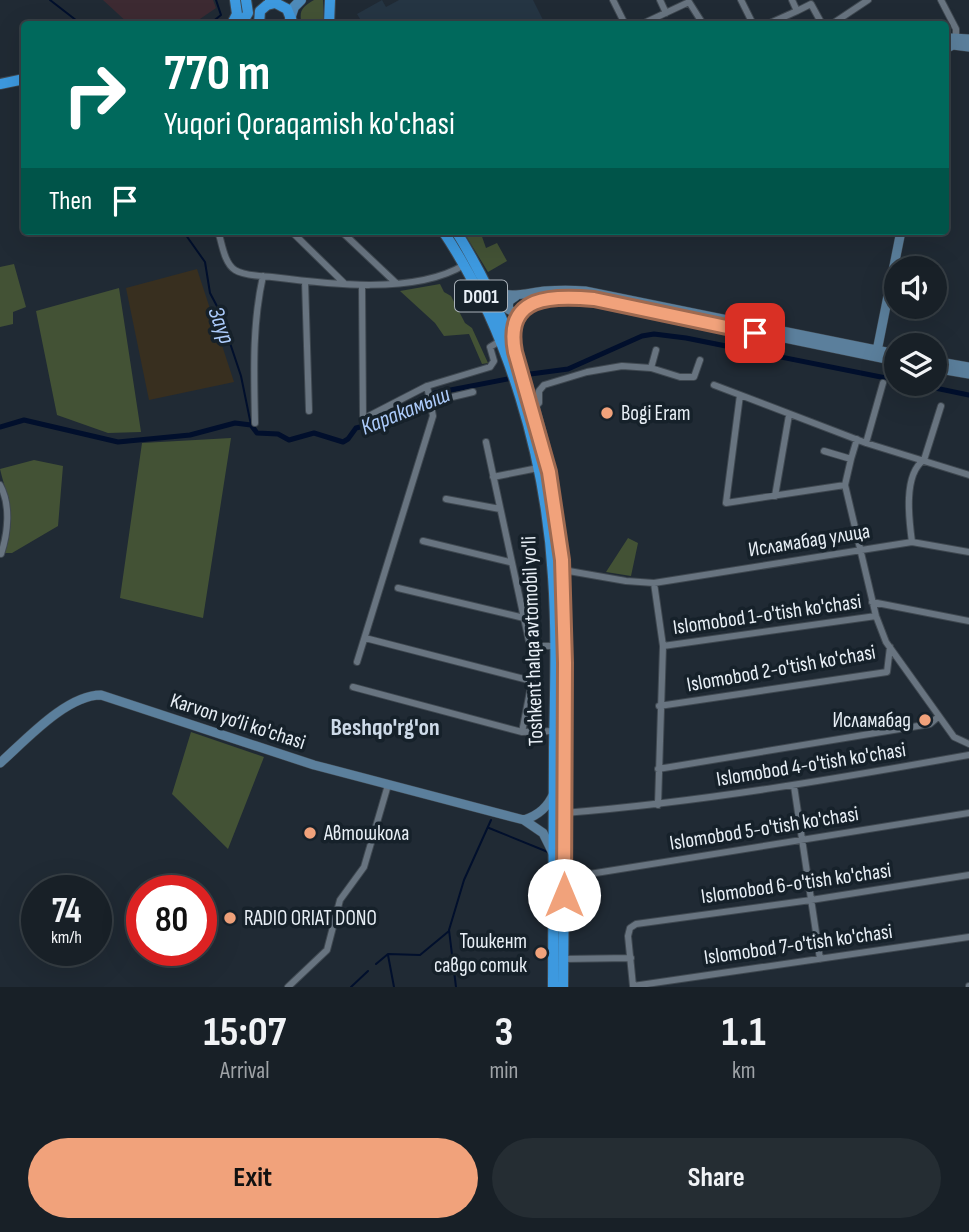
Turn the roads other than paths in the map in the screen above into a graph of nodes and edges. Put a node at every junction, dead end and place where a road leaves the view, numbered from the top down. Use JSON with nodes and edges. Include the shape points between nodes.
{"nodes":[{"id":1,"x":235,"y":0,"type":"edge"},
{"id":2,"x":247,"y":0,"type":"edge"},
{"id":3,"x":301,"y":0,"type":"edge"},
{"id":4,"x":330,"y":0,"type":"edge"},
{"id":5,"x":612,"y":0,"type":"edge"},
{"id":6,"x":660,"y":0,"type":"edge"},
{"id":7,"x":741,"y":0,"type":"edge"},
{"id":8,"x":792,"y":0,"type":"edge"},
{"id":9,"x":868,"y":0,"type":"edge"},
{"id":10,"x":941,"y":0,"type":"edge"},
{"id":11,"x":276,"y":1,"type":"edge"},
{"id":12,"x":797,"y":10,"type":"junction"},
{"id":13,"x":666,"y":13,"type":"junction"},
{"id":14,"x":259,"y":20,"type":"edge"},
{"id":15,"x":237,"y":21,"type":"edge"},
{"id":16,"x":242,"y":21,"type":"edge"},
{"id":17,"x":290,"y":21,"type":"edge"},
{"id":18,"x":291,"y":21,"type":"edge"},
{"id":19,"x":329,"y":21,"type":"edge"},
{"id":20,"x":623,"y":21,"type":"edge"},
{"id":21,"x":649,"y":21,"type":"edge"},
{"id":22,"x":701,"y":21,"type":"edge"},
{"id":23,"x":752,"y":21,"type":"edge"},
{"id":24,"x":774,"y":21,"type":"edge"},
{"id":25,"x":820,"y":21,"type":"edge"},
{"id":26,"x":836,"y":21,"type":"edge"},
{"id":27,"x":956,"y":38,"type":"junction"},
{"id":28,"x":949,"y":39,"type":"edge"},
{"id":29,"x":969,"y":39,"type":"edge"},
{"id":30,"x":949,"y":47,"type":"edge"},
{"id":31,"x":969,"y":47,"type":"edge"},
{"id":32,"x":21,"y":80,"type":"edge"},
{"id":33,"x":0,"y":84,"type":"edge"},
{"id":34,"x":219,"y":235,"type":"edge"},
{"id":35,"x":295,"y":235,"type":"edge"},
{"id":36,"x":345,"y":235,"type":"edge"},
{"id":37,"x":450,"y":235,"type":"edge"},
{"id":38,"x":451,"y":235,"type":"edge"},
{"id":39,"x":900,"y":235,"type":"edge"},
{"id":40,"x":906,"y":235,"type":"edge"},
{"id":41,"x":902,"y":256,"type":"edge"},
{"id":42,"x":464,"y":265,"type":"junction"},
{"id":43,"x":263,"y":276,"type":"junction"},
{"id":44,"x":305,"y":281,"type":"junction"},
{"id":45,"x":344,"y":283,"type":"junction"},
{"id":46,"x":396,"y":283,"type":"junction"},
{"id":47,"x":485,"y":283,"type":"junction"},
{"id":48,"x":362,"y":286,"type":"junction"},
{"id":49,"x":516,"y":296,"type":"junction"},
{"id":50,"x":522,"y":310,"type":"junction"},
{"id":51,"x":888,"y":319,"type":"edge"},
{"id":52,"x":500,"y":341,"type":"junction"},
{"id":53,"x":656,"y":350,"type":"dead end"},
{"id":54,"x":879,"y":354,"type":"junction"},
{"id":55,"x":884,"y":354,"type":"edge"},
{"id":56,"x":884,"y":356,"type":"edge"},
{"id":57,"x":514,"y":360,"type":"junction"},
{"id":58,"x":700,"y":360,"type":"dead end"},
{"id":59,"x":947,"y":363,"type":"edge"},
{"id":60,"x":969,"y":367,"type":"edge"},
{"id":61,"x":651,"y":368,"type":"junction"},
{"id":62,"x":947,"y":370,"type":"edge"},
{"id":63,"x":969,"y":374,"type":"edge"},
{"id":64,"x":883,"y":383,"type":"dead end"},
{"id":65,"x":520,"y":384,"type":"junction"},
{"id":66,"x":714,"y":385,"type":"dead end"},
{"id":67,"x":427,"y":386,"type":"junction"},
{"id":68,"x":473,"y":391,"type":"dead end"},
{"id":69,"x":740,"y":395,"type":"junction"},
{"id":70,"x":431,"y":402,"type":"junction"},
{"id":71,"x":941,"y":407,"type":"dead end"},
{"id":72,"x":533,"y":410,"type":"junction"},
{"id":73,"x":309,"y":411,"type":"dead end"},
{"id":74,"x":789,"y":415,"type":"junction"},
{"id":75,"x":255,"y":423,"type":"dead end"},
{"id":76,"x":857,"y":439,"type":"junction"},
{"id":77,"x":485,"y":442,"type":"dead end"},
{"id":78,"x":866,"y":443,"type":"junction"},
{"id":79,"x":824,"y":451,"type":"dead end"},
{"id":80,"x":851,"y":459,"type":"junction"},
{"id":81,"x":924,"y":460,"type":"junction"},
{"id":82,"x":538,"y":468,"type":"junction"},
{"id":83,"x":969,"y":475,"type":"edge"},
{"id":84,"x":493,"y":477,"type":"junction"},
{"id":85,"x":0,"y":485,"type":"edge"},
{"id":86,"x":845,"y":485,"type":"junction"},
{"id":87,"x":775,"y":496,"type":"junction"},
{"id":88,"x":446,"y":499,"type":"dead end"},
{"id":89,"x":500,"y":509,"type":"junction"},
{"id":90,"x":423,"y":541,"type":"dead end"},
{"id":91,"x":912,"y":542,"type":"junction"},
{"id":92,"x":860,"y":550,"type":"junction"},
{"id":93,"x":969,"y":552,"type":"edge"},
{"id":94,"x":1,"y":554,"type":"edge"},
{"id":95,"x":510,"y":562,"type":"junction"},
{"id":96,"x":563,"y":570,"type":"junction"},
{"id":97,"x":654,"y":583,"type":"junction"},
{"id":98,"x":398,"y":588,"type":"dead end"},
{"id":99,"x":872,"y":602,"type":"junction"},
{"id":100,"x":876,"y":616,"type":"junction"},
{"id":101,"x":524,"y":618,"type":"junction"},
{"id":102,"x":969,"y":621,"type":"edge"},
{"id":103,"x":365,"y":638,"type":"junction"},
{"id":104,"x":530,"y":646,"type":"junction"},
{"id":105,"x":552,"y":646,"type":"dead end"},
{"id":106,"x":663,"y":646,"type":"junction"},
{"id":107,"x":890,"y":647,"type":"junction"},
{"id":108,"x":357,"y":662,"type":"dead end"},
{"id":109,"x":560,"y":663,"type":"junction"},
{"id":110,"x":532,"y":681,"type":"junction"},
{"id":111,"x":353,"y":687,"type":"dead end"},
{"id":112,"x":659,"y":706,"type":"junction"},
{"id":113,"x":938,"y":717,"type":"junction"},
{"id":114,"x":555,"y":731,"type":"junction"},
{"id":115,"x":522,"y":732,"type":"junction"},
{"id":116,"x":969,"y":744,"type":"edge"},
{"id":117,"x":969,"y":755,"type":"edge"},
{"id":118,"x":0,"y":763,"type":"edge"},
{"id":119,"x":559,"y":769,"type":"junction"},
{"id":120,"x":658,"y":769,"type":"junction"},
{"id":121,"x":388,"y":785,"type":"junction"},
{"id":122,"x":794,"y":786,"type":"junction"},
{"id":123,"x":554,"y":791,"type":"junction"},
{"id":124,"x":658,"y":805,"type":"junction"},
{"id":125,"x":564,"y":813,"type":"junction"},
{"id":126,"x":969,"y":813,"type":"edge"},
{"id":127,"x":524,"y":820,"type":"junction"},
{"id":128,"x":803,"y":840,"type":"junction"},
{"id":129,"x":554,"y":855,"type":"junction"},
{"id":130,"x":564,"y":875,"type":"junction"},
{"id":131,"x":969,"y":875,"type":"edge"},
{"id":132,"x":811,"y":900,"type":"junction"},
{"id":133,"x":969,"y":937,"type":"edge"},
{"id":134,"x":631,"y":958,"type":"junction"},
{"id":135,"x":821,"y":958,"type":"junction"},
{"id":136,"x":563,"y":959,"type":"junction"},
{"id":137,"x":633,"y":986,"type":"edge"},
{"id":138,"x":288,"y":987,"type":"edge"},
{"id":139,"x":553,"y":987,"type":"edge"},
{"id":140,"x":563,"y":987,"type":"edge"}],
"edges":[{"from":1,"to":15,"type":"highway"},
{"from":2,"to":14,"type":"highway"},
{"from":2,"to":16,"type":"highway","via":[[248,17]]},
{"from":3,"to":18,"type":"main road"},
{"from":4,"to":19,"type":"highway"},
{"from":5,"to":20,"type":"street"},
{"from":6,"to":13,"type":"street"},
{"from":7,"to":23,"type":"street"},
{"from":8,"to":12,"type":"street"},
{"from":9,"to":26,"type":"street"},
{"from":10,"to":27,"type":"street"},
{"from":11,"to":14,"type":"highway","via":[[263,8]]},
{"from":11,"to":17,"type":"highway","via":[[287,9]]},
{"from":12,"to":24,"type":"street"},
{"from":12,"to":25,"type":"street","via":[[811,4]]},
{"from":13,"to":21,"type":"street"},
{"from":13,"to":22,"type":"street","via":[[689,2]]},
{"from":27,"to":28,"type":"main road"},
{"from":27,"to":29,"type":"main road"},
{"from":30,"to":31,"type":"main road"},
{"from":32,"to":33,"type":"highway"},
{"from":34,"to":43,"type":"street","via":[[236,271]]},
{"from":35,"to":45,"type":"street"},
{"from":36,"to":46,"type":"street"},
{"from":37,"to":42,"type":"highway","name":"Toshkent halqa avtomobil yo'li","number":"D001"},
{"from":38,"to":47,"type":"highway","name":"Toshkent halqa avtomobil yo'li","number":"D001"},
{"from":39,"to":54,"type":"main road"},
{"from":40,"to":41,"type":"main road"},
{"from":42,"to":46,"type":"street","via":[[451,273]]},
{"from":42,"to":52,"type":"highway","name":"Toshkent halqa avtomobil yo'li","number":"D001"},
{"from":43,"to":44,"type":"street"},
{"from":43,"to":75,"type":"street","via":[[253,351]]},
{"from":44,"to":45,"type":"street"},
{"from":44,"to":73,"type":"street"},
{"from":45,"to":48,"type":"street"},
{"from":46,"to":48,"type":"street"},
{"from":47,"to":49,"type":"main road","via":[[501,294]]},
{"from":47,"to":57,"type":"highway","name":"Toshkent halqa avtomobil yo'li","number":"D001"},
{"from":48,"to":67,"type":"street","via":[[363,419]]},
{"from":49,"to":50,"type":"main road","via":[[508,309]]},
{"from":49,"to":54,"type":"main road","via":[[585,291]]},
{"from":50,"to":54,"type":"main road","via":[[545,299],[594,299]]},
{"from":50,"to":57,"type":"main road","via":[[513,328]]},
{"from":51,"to":54,"type":"main road"},
{"from":52,"to":57,"type":"highway","name":"Toshkent halqa avtomobil yo'li","number":"D001"},
{"from":52,"to":67,"type":"street","via":[[490,347],[494,361],[490,367]]},
{"from":53,"to":61,"type":"street"},
{"from":54,"to":55,"type":"main road"},
{"from":54,"to":56,"type":"main road"},
{"from":57,"to":65,"type":"highway","name":"Toshkent halqa avtomobil yo'li","number":"D001"},
{"from":58,"to":61,"type":"street","via":[[692,378]]},
{"from":59,"to":60,"type":"main road"},
{"from":61,"to":72,"type":"street","via":[[622,366],[544,385]]},
{"from":62,"to":63,"type":"main road"},
{"from":64,"to":78,"type":"street"},
{"from":65,"to":72,"type":"highway","name":"Toshkent halqa avtomobil yo'li","number":"D001"},
{"from":65,"to":82,"type":"highway","name":"Toshkent halqa avtomobil yo'li","number":"D001"},
{"from":66,"to":69,"type":"street"},
{"from":67,"to":70,"type":"street"},
{"from":68,"to":70,"type":"street"},
{"from":69,"to":74,"type":"street"},
{"from":69,"to":87,"type":"street","via":[[726,503]]},
{"from":70,"to":103,"type":"street","via":[[433,416]]},
{"from":71,"to":81,"type":"street"},
{"from":72,"to":96,"type":"highway","name":"Toshkent halqa avtomobil yo'li","number":"D001","via":[[552,490]]},
{"from":74,"to":76,"type":"street"},
{"from":74,"to":87,"type":"street"},
{"from":76,"to":78,"type":"street"},
{"from":76,"to":80,"type":"street"},
{"from":77,"to":84,"type":"street"},
{"from":78,"to":81,"type":"street"},
{"from":79,"to":80,"type":"street"},
{"from":80,"to":86,"type":"street"},
{"from":81,"to":83,"type":"street"},
{"from":81,"to":91,"type":"street","via":[[913,475],[908,508]]},
{"from":82,"to":84,"type":"street"},
{"from":82,"to":109,"type":"highway","name":"Toshkent halqa avtomobil yo'li","number":"D001","via":[[552,560]]},
{"from":84,"to":89,"type":"street"},
{"from":85,"to":94,"type":"street","via":[[6,495],[7,516]]},
{"from":86,"to":87,"type":"street"},
{"from":86,"to":92,"type":"street"},
{"from":88,"to":89,"type":"street"},
{"from":89,"to":95,"type":"street"},
{"from":90,"to":95,"type":"street"},
{"from":91,"to":92,"type":"street","name":"Исламабад улица"},
{"from":91,"to":93,"type":"street","name":"Исламабад улица"},
{"from":92,"to":97,"type":"street","name":"Исламабад улица"},
{"from":92,"to":99,"type":"street"},
{"from":95,"to":101,"type":"street"},
{"from":96,"to":97,"type":"street","name":"Исламабад улица"},
{"from":96,"to":109,"type":"highway","name":"Toshkent halqa avtomobil yo'li","number":"D001"},
{"from":97,"to":106,"type":"street"},
{"from":98,"to":101,"type":"street"},
{"from":99,"to":100,"type":"street"},
{"from":99,"to":102,"type":"street","name":"Islomobod 1-o'tish ko'chasi"},
{"from":100,"to":106,"type":"street","name":"Islomobod 1-o'tish ko'chasi"},
{"from":100,"to":107,"type":"street"},
{"from":101,"to":104,"type":"street"},
{"from":103,"to":108,"type":"street"},
{"from":103,"to":110,"type":"street"},
{"from":104,"to":105,"type":"street"},
{"from":104,"to":110,"type":"street"},
{"from":106,"to":112,"type":"street"},
{"from":107,"to":112,"type":"street","name":"Islomobod 2-o'tish ko'chasi","via":[[887,672]]},
{"from":107,"to":113,"type":"street"},
{"from":109,"to":114,"type":"highway","name":"Toshkent halqa avtomobil yo'li","number":"D001"},
{"from":109,"to":119,"type":"highway","name":"Toshkent halqa avtomobil yo'li","number":"D001"},
{"from":110,"to":115,"type":"street"},
{"from":111,"to":115,"type":"street"},
{"from":112,"to":120,"type":"street"},
{"from":113,"to":116,"type":"street","via":[[954,737]]},
{"from":113,"to":120,"type":"street","via":[[930,724]]},
{"from":114,"to":115,"type":"street"},
{"from":114,"to":119,"type":"highway","name":"Toshkent halqa avtomobil yo'li","number":"D001"},
{"from":117,"to":122,"type":"street","name":"Islomobod 4-o'tish ko'chasi"},
{"from":118,"to":121,"type":"main road","name":"Karvon yo‘li ko'chasi","via":[[68,706],[101,695]]},
{"from":119,"to":123,"type":"highway","name":"Toshkent halqa avtomobil yo'li","number":"D001"},
{"from":119,"to":125,"type":"highway","name":"Toshkent halqa avtomobil yo'li","number":"D001"},
{"from":120,"to":124,"type":"street"},
{"from":121,"to":127,"type":"main road","name":"Karvon yo‘li ko'chasi"},
{"from":121,"to":138,"type":"street","via":[[364,867],[340,900],[327,950]]},
{"from":122,"to":124,"type":"street","name":"Islomobod 4-o'tish ko'chasi"},
{"from":122,"to":128,"type":"street"},
{"from":123,"to":127,"type":"main road","via":[[546,808]]},
{"from":123,"to":129,"type":"highway","name":"Toshkent halqa avtomobil yo'li","number":"D001"},
{"from":124,"to":125,"type":"street","name":"Islomobod 4-o'tish ko'chasi"},
{"from":125,"to":130,"type":"highway","name":"Toshkent halqa avtomobil yo'li","number":"D001"},
{"from":126,"to":128,"type":"street","name":"Islomobod 5-o'tish ko'chasi"},
{"from":127,"to":129,"type":"main road","via":[[543,833]]},
{"from":128,"to":130,"type":"street","name":"Islomobod 5-o'tish ko'chasi"},
{"from":128,"to":132,"type":"street"},
{"from":129,"to":139,"type":"highway","name":"Toshkent halqa avtomobil yo'li","number":"D001"},
{"from":130,"to":136,"type":"highway","name":"Toshkent halqa avtomobil yo'li","number":"D001"},
{"from":131,"to":132,"type":"street","name":"Islomobod 6-o'tish ko'chasi"},
{"from":132,"to":134,"type":"street","name":"Islomobod 6-o'tish ko'chasi","via":[[636,924],[628,936]]},
{"from":132,"to":135,"type":"street"},
{"from":133,"to":135,"type":"street","name":"Islomobod 7-o'tish ko'chasi"},
{"from":134,"to":136,"type":"street"},
{"from":134,"to":137,"type":"street"},
{"from":135,"to":137,"type":"street","name":"Islomobod 7-o'tish ko'chasi"},
{"from":136,"to":140,"type":"highway","name":"Toshkent halqa avtomobil yo'li","number":"D001"}]}
